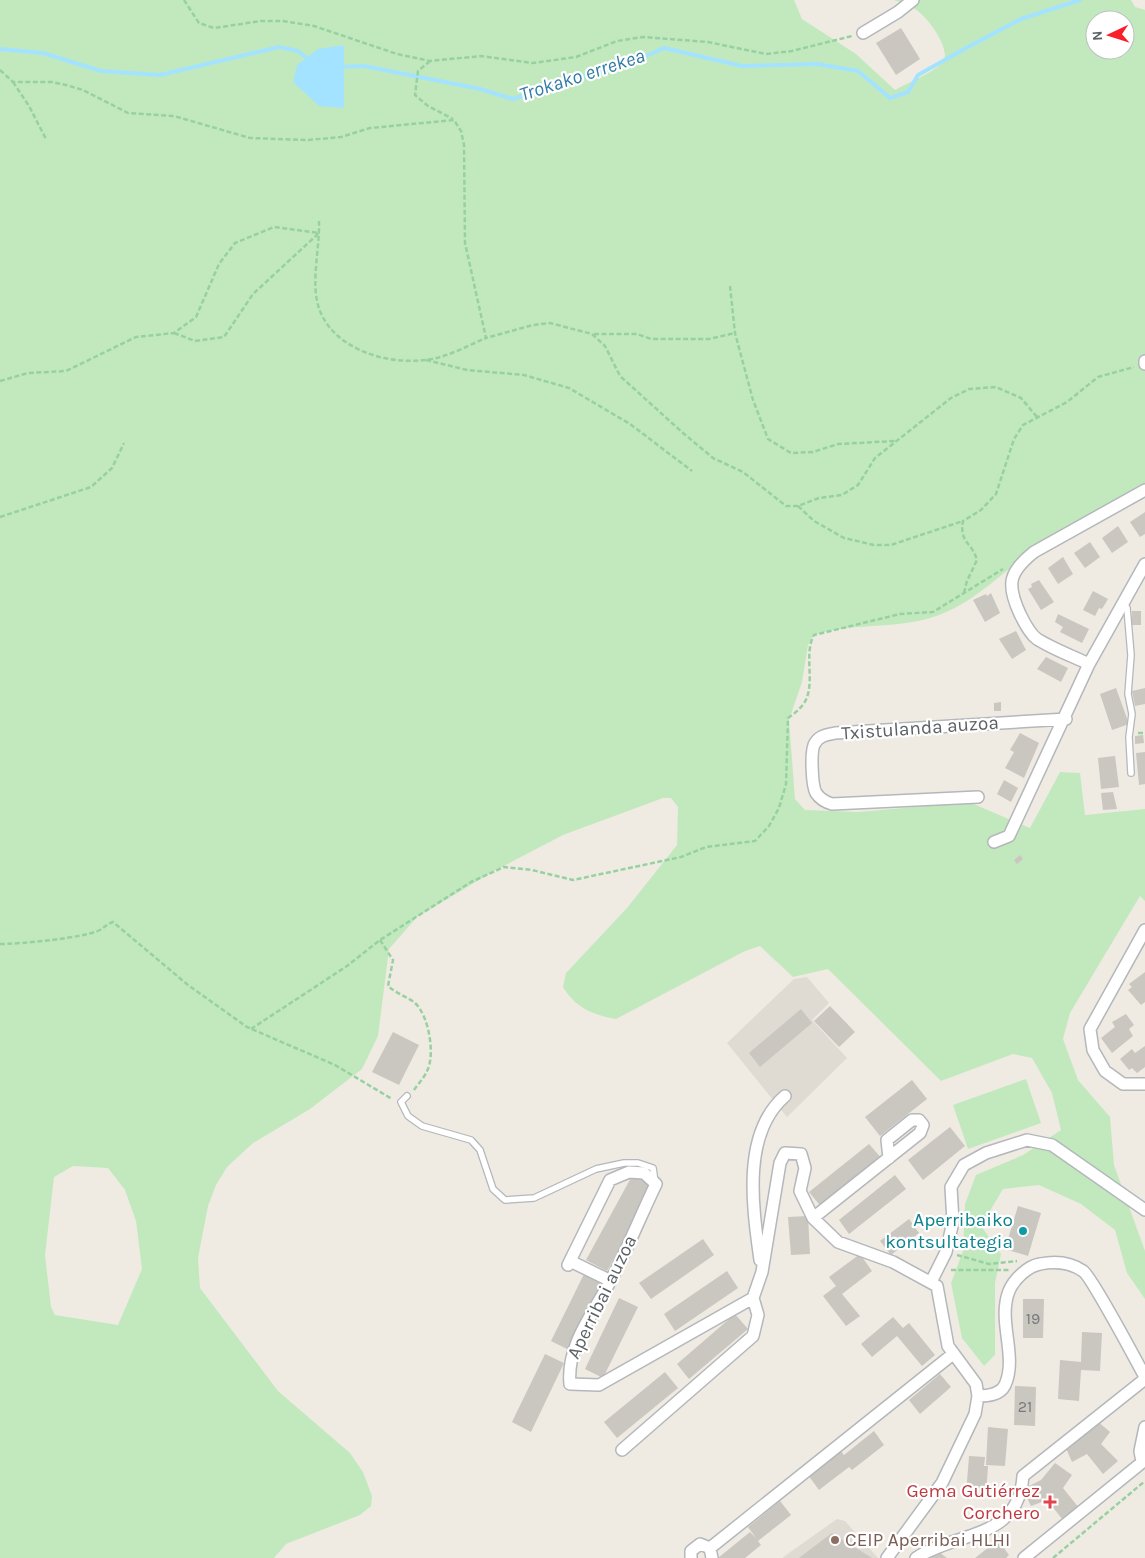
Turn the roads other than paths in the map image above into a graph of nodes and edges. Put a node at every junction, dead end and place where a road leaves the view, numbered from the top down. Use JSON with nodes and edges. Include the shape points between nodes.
{"nodes":[{"id":1,"x":913,"y":0,"type":"edge"},
{"id":2,"x":863,"y":33,"type":"road end"},
{"id":3,"x":1145,"y":490,"type":"edge"},
{"id":4,"x":1145,"y":564,"type":"edge"},
{"id":5,"x":1123,"y":602,"type":"junction"},
{"id":6,"x":1090,"y":664,"type":"junction"},
{"id":7,"x":1066,"y":718,"type":"junction"},
{"id":8,"x":1131,"y":773,"type":"dead end"},
{"id":9,"x":978,"y":797,"type":"dead end"},
{"id":10,"x":994,"y":842,"type":"dead end"},
{"id":11,"x":1145,"y":930,"type":"edge"},
{"id":12,"x":1145,"y":1084,"type":"edge"},
{"id":13,"x":407,"y":1096,"type":"road end"},
{"id":14,"x":782,"y":1100,"type":"dead end"},
{"id":15,"x":889,"y":1158,"type":"dead end"},
{"id":16,"x":656,"y":1184,"type":"junction"},
{"id":17,"x":1145,"y":1210,"type":"edge"},
{"id":18,"x":813,"y":1218,"type":"junction"},
{"id":19,"x":762,"y":1272,"type":"junction"},
{"id":20,"x":610,"y":1281,"type":"junction"},
{"id":21,"x":930,"y":1282,"type":"junction"},
{"id":22,"x":754,"y":1298,"type":"junction"},
{"id":23,"x":953,"y":1354,"type":"junction"},
{"id":24,"x":1145,"y":1378,"type":"edge"},
{"id":25,"x":978,"y":1396,"type":"junction"},
{"id":26,"x":1145,"y":1427,"type":"edge"},
{"id":27,"x":622,"y":1450,"type":"dead end"},
{"id":28,"x":1144,"y":1461,"type":"edge"},
{"id":29,"x":711,"y":1553,"type":"edge"},
{"id":30,"x":691,"y":1558,"type":"edge"},
{"id":31,"x":888,"y":1558,"type":"edge"},
{"id":32,"x":916,"y":1558,"type":"edge"},
{"id":33,"x":1024,"y":1558,"type":"edge"}],
"edges":[{"from":1,"to":2,"type":"street"},
{"from":3,"to":6,"type":"street","via":[[1034,552],[1019,564],[1012,577],[1011,594],[1036,638]]},
{"from":4,"to":5,"type":"street"},
{"from":5,"to":6,"type":"street"},
{"from":5,"to":8,"type":"lane","via":[[1127,608],[1131,655],[1128,694],[1132,714],[1129,737]]},
{"from":6,"to":7,"type":"street"},
{"from":7,"to":9,"type":"street","name":"Txistulanda auzoa","via":[[836,733],[823,735],[812,749],[815,791],[825,802]]},
{"from":7,"to":10,"type":"street","via":[[1009,836]]},
{"from":11,"to":12,"type":"street","via":[[1090,1029],[1093,1050],[1104,1071],[1123,1084]]},
{"from":13,"to":16,"type":"lane","via":[[401,1102],[408,1116],[422,1126],[471,1140],[480,1150],[493,1189],[505,1200],[534,1198],[596,1170],[624,1163],[653,1168]]},
{"from":14,"to":19,"type":"street","via":[[756,1139],[755,1228]]},
{"from":15,"to":18,"type":"street"},
{"from":16,"to":20,"type":"street","name":"Aperribai auzoa"},
{"from":16,"to":20,"type":"street","via":[[644,1173],[629,1172],[610,1180],[569,1263]]},
{"from":17,"to":21,"type":"street","via":[[1052,1145],[1027,1140],[986,1153],[964,1165],[951,1187],[953,1222],[946,1252]]},
{"from":18,"to":19,"type":"street","via":[[800,1191],[806,1168],[801,1154],[785,1153],[780,1163]]},
{"from":18,"to":21,"type":"street","via":[[838,1242],[893,1262]]},
{"from":19,"to":22,"type":"street"},
{"from":20,"to":22,"type":"street","name":"Aperribai auzoa","via":[[580,1335],[568,1368],[570,1384],[599,1385]]},
{"from":21,"to":23,"type":"street","via":[[937,1286],[948,1346]]},
{"from":22,"to":27,"type":"street","via":[[758,1315],[753,1336]]},
{"from":23,"to":25,"type":"street","via":[[976,1384]]},
{"from":23,"to":29,"type":"street"},
{"from":24,"to":25,"type":"street","via":[[1085,1272],[1056,1261],[1033,1265],[1009,1291],[1005,1317],[1010,1371],[1004,1387],[992,1396]]},
{"from":24,"to":32,"type":"street","via":[[1023,1476],[1019,1501],[994,1526]]},
{"from":25,"to":31,"type":"street","via":[[975,1414],[942,1483]]},
{"from":26,"to":28,"type":"street","via":[[1140,1451]]},
{"from":28,"to":33,"type":"street"},
{"from":29,"to":30,"type":"street","via":[[704,1544],[691,1551]]}]}
